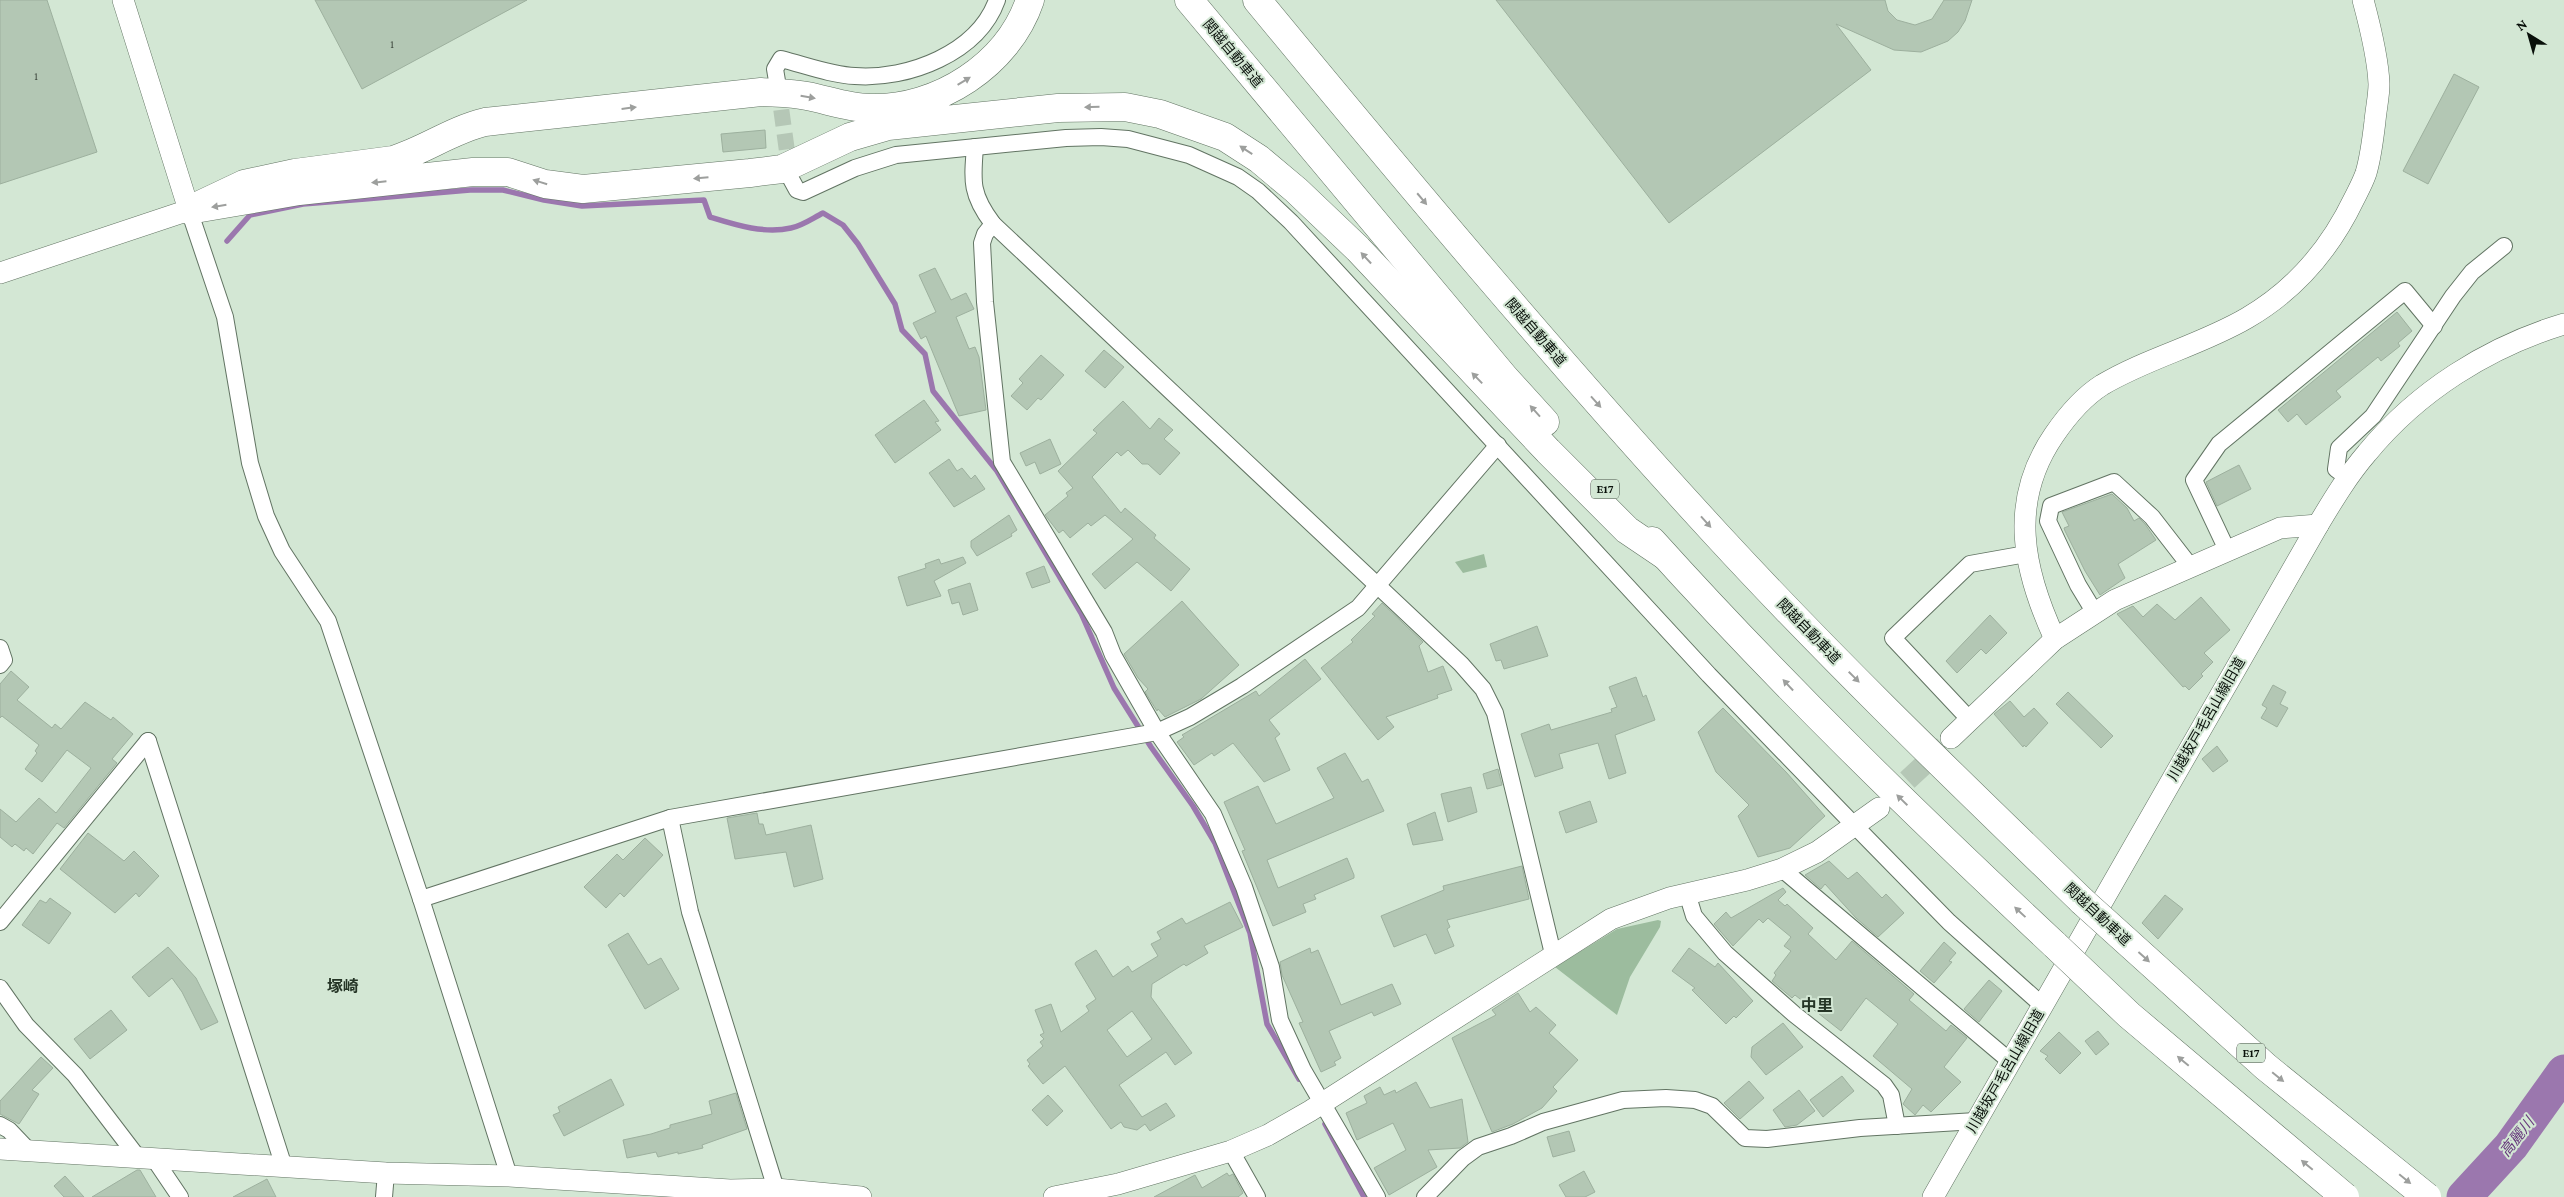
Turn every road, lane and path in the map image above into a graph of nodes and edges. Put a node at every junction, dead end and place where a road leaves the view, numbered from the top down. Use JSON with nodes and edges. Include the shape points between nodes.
{"nodes":[{"id":1,"x":123,"y":0,"type":"edge"},
{"id":2,"x":997,"y":0,"type":"edge"},
{"id":3,"x":1030,"y":0,"type":"edge"},
{"id":4,"x":1189,"y":0,"type":"edge"},
{"id":5,"x":1257,"y":0,"type":"edge"},
{"id":6,"x":1280,"y":0,"type":"edge"},
{"id":7,"x":2363,"y":0,"type":"edge"},
{"id":8,"x":777,"y":81,"type":"tunnel mouth"},
{"id":9,"x":975,"y":147,"type":"junction"},
{"id":10,"x":791,"y":179,"type":"dead end"},
{"id":11,"x":1404,"y":179,"type":"junction"},
{"id":12,"x":189,"y":210,"type":"junction"},
{"id":13,"x":992,"y":224,"type":"junction"},
{"id":14,"x":2504,"y":246,"type":"dead end"},
{"id":15,"x":0,"y":273,"type":"edge"},
{"id":16,"x":2564,"y":324,"type":"edge"},
{"id":17,"x":2434,"y":326,"type":"junction"},
{"id":18,"x":1498,"y":445,"type":"junction"},
{"id":19,"x":2348,"y":478,"type":"junction"},
{"id":20,"x":2318,"y":525,"type":"junction"},
{"id":21,"x":2227,"y":550,"type":"junction"},
{"id":22,"x":2026,"y":554,"type":"junction"},
{"id":23,"x":1664,"y":555,"type":"junction"},
{"id":24,"x":2190,"y":566,"type":"junction"},
{"id":25,"x":1378,"y":586,"type":"junction"},
{"id":26,"x":2095,"y":613,"type":"junction"},
{"id":27,"x":2056,"y":639,"type":"junction"},
{"id":28,"x":0,"y":648,"type":"edge"},
{"id":29,"x":0,"y":665,"type":"edge"},
{"id":30,"x":1970,"y":720,"type":"junction"},
{"id":31,"x":1150,"y":734,"type":"junction"},
{"id":32,"x":1951,"y":738,"type":"tunnel mouth"},
{"id":33,"x":1879,"y":808,"type":"tunnel mouth"},
{"id":34,"x":670,"y":818,"type":"junction"},
{"id":35,"x":1855,"y":826,"type":"junction"},
{"id":36,"x":1782,"y":869,"type":"junction"},
{"id":37,"x":1687,"y":893,"type":"junction"},
{"id":38,"x":421,"y":900,"type":"junction"},
{"id":39,"x":0,"y":922,"type":"edge"},
{"id":40,"x":1553,"y":954,"type":"junction"},
{"id":41,"x":0,"y":988,"type":"edge"},
{"id":42,"x":2042,"y":1005,"type":"junction"},
{"id":43,"x":2011,"y":1062,"type":"junction"},
{"id":44,"x":1318,"y":1105,"type":"junction"},
{"id":45,"x":1976,"y":1121,"type":"junction"},
{"id":46,"x":0,"y":1125,"type":"edge"},
{"id":47,"x":1897,"y":1126,"type":"junction"},
{"id":48,"x":0,"y":1149,"type":"edge"},
{"id":49,"x":29,"y":1151,"type":"junction"},
{"id":50,"x":1230,"y":1151,"type":"junction"},
{"id":51,"x":147,"y":1160,"type":"junction"},
{"id":52,"x":284,"y":1167,"type":"junction"},
{"id":53,"x":386,"y":1173,"type":"junction"},
{"id":54,"x":509,"y":1176,"type":"junction"},
{"id":55,"x":776,"y":1189,"type":"junction"},
{"id":56,"x":180,"y":1197,"type":"edge"},
{"id":57,"x":384,"y":1197,"type":"edge"},
{"id":58,"x":861,"y":1197,"type":"edge"},
{"id":59,"x":1054,"y":1197,"type":"edge"},
{"id":60,"x":1257,"y":1197,"type":"edge"},
{"id":61,"x":1377,"y":1197,"type":"edge"},
{"id":62,"x":1425,"y":1197,"type":"edge"},
{"id":63,"x":1933,"y":1197,"type":"edge"},
{"id":64,"x":2345,"y":1197,"type":"edge"},
{"id":65,"x":2427,"y":1197,"type":"edge"}],
"edges":[{"from":1,"to":12,"type":"street"},
{"from":2,"to":8,"type":"street","via":[[981,28],[958,49],[909,70],[881,76],[854,76],[781,59],[775,69]]},
{"from":12,"to":3,"type":"highway","one_way":true,"via":[[244,184],[408,156],[455,132],[486,122],[761,92],[872,108],[925,99],[978,72],[1003,50]]},
{"from":23,"to":4,"type":"highway","name":"関越自動車道","number":"E17","one_way":true,"via":[[1505,378]]},
{"from":5,"to":11,"type":"highway","name":"関越自動車道","number":"E17"},
{"from":6,"to":11,"type":"highway"},
{"from":7,"to":22,"type":"street","via":[[2379,84],[2366,174],[2345,218],[2307,272],[2286,291],[2246,318],[2102,386],[2068,414],[2032,477],[2027,498]]},
{"from":9,"to":10,"type":"street","via":[[896,155],[855,168],[803,192],[796,190]]},
{"from":9,"to":13,"type":"street","via":[[975,197]]},
{"from":9,"to":18,"type":"street","via":[[1066,138],[1128,139],[1189,155],[1238,177],[1291,222]]},
{"from":11,"to":65,"type":"highway","name":"関越自動車道","number":"E17","one_way":true,"bridge":true,"via":[[1591,396],[1719,537],[1910,734],[2082,900],[2266,1066]]},
{"from":12,"to":15,"type":"street"},
{"from":23,"to":12,"type":"highway","one_way":true,"via":[[1627,530],[1358,249],[1296,190],[1259,159],[1225,137],[1160,114],[1125,107],[1058,108],[888,126],[850,137],[782,169],[750,173],[583,189],[564,188],[508,172],[473,172],[299,191]]},
{"from":12,"to":38,"type":"street","via":[[225,317],[250,463],[266,516],[282,551],[328,621]]},
{"from":13,"to":25,"type":"street"},
{"from":13,"to":31,"type":"street","via":[[982,243],[1002,462],[1104,632]]},
{"from":14,"to":17,"type":"street","via":[[2472,272]]},
{"from":16,"to":19,"type":"street","name":"川越坂戸毛呂山線旧道","via":[[2472,363],[2440,384],[2392,426]]},
{"from":17,"to":19,"type":"street","via":[[2372,416],[2339,448],[2336,468]]},
{"from":17,"to":21,"type":"street","via":[[2405,291],[2219,444],[2194,480]]},
{"from":18,"to":25,"type":"street"},
{"from":18,"to":35,"type":"street","via":[[1709,674]]},
{"from":19,"to":20,"type":"street","name":"川越坂戸毛呂山線旧道"},
{"from":20,"to":21,"type":"street","via":[[2280,528]]},
{"from":20,"to":42,"type":"street","name":"川越坂戸毛呂山線旧道"},
{"from":21,"to":24,"type":"street"},
{"from":22,"to":27,"type":"street","via":[[2039,605]]},
{"from":22,"to":30,"type":"street","via":[[1970,564],[1893,638]]},
{"from":64,"to":23,"type":"highway","name":"関越自動車道","number":"E17","one_way":true,"bridge":true,"via":[[2129,1015],[1830,730]]},
{"from":24,"to":26,"type":"street","via":[[2114,600]]},
{"from":24,"to":26,"type":"street","via":[[2152,518],[2114,482],[2051,506],[2048,521]]},
{"from":25,"to":31,"type":"street","via":[[1345,618],[1242,686],[1190,717]]},
{"from":25,"to":40,"type":"street","via":[[1461,664],[1483,689],[1495,713]]},
{"from":26,"to":27,"type":"street"},
{"from":27,"to":30,"type":"street"},
{"from":28,"to":29,"type":"street","via":[[4,660]]},
{"from":30,"to":32,"type":"street"},
{"from":31,"to":34,"type":"street"},
{"from":31,"to":44,"type":"street","via":[[1213,814],[1244,887],[1271,967],[1280,1020]]},
{"from":33,"to":35,"type":"street"},
{"from":34,"to":38,"type":"street"},
{"from":34,"to":55,"type":"street","via":[[690,912]]},
{"from":35,"to":36,"type":"street","via":[[1816,852]]},
{"from":35,"to":42,"type":"street","via":[[1949,922]]},
{"from":36,"to":37,"type":"street"},
{"from":36,"to":43,"type":"street"},
{"from":37,"to":40,"type":"street","via":[[1638,907],[1611,919]]},
{"from":37,"to":47,"type":"street","via":[[1694,916],[1725,953],[1794,1014],[1884,1085],[1891,1095]]},
{"from":38,"to":54,"type":"street"},
{"from":39,"to":52,"type":"street","via":[[148,741]]},
{"from":40,"to":44,"type":"street"},
{"from":41,"to":51,"type":"street","via":[[26,1025],[75,1075]]},
{"from":42,"to":43,"type":"street","name":"川越坂戸毛呂山線旧道"},
{"from":43,"to":45,"type":"street","name":"川越坂戸毛呂山線旧道"},
{"from":44,"to":50,"type":"street","via":[[1268,1135]]},
{"from":44,"to":61,"type":"street"},
{"from":45,"to":47,"type":"street"},
{"from":45,"to":63,"type":"street","name":"川越坂戸毛呂山線旧道"},
{"from":46,"to":49,"type":"street"},
{"from":47,"to":62,"type":"street","via":[[1767,1139],[1745,1138],[1712,1106],[1695,1100],[1623,1100],[1543,1122],[1478,1147]]},
{"from":48,"to":49,"type":"street"},
{"from":49,"to":51,"type":"street"},
{"from":50,"to":59,"type":"street","via":[[1110,1186]]},
{"from":50,"to":60,"type":"street"},
{"from":51,"to":52,"type":"street"},
{"from":51,"to":56,"type":"street"},
{"from":52,"to":53,"type":"street"},
{"from":53,"to":54,"type":"street"},
{"from":53,"to":57,"type":"street"},
{"from":54,"to":55,"type":"street","via":[[730,1190]]},
{"from":55,"to":58,"type":"street"}]}
